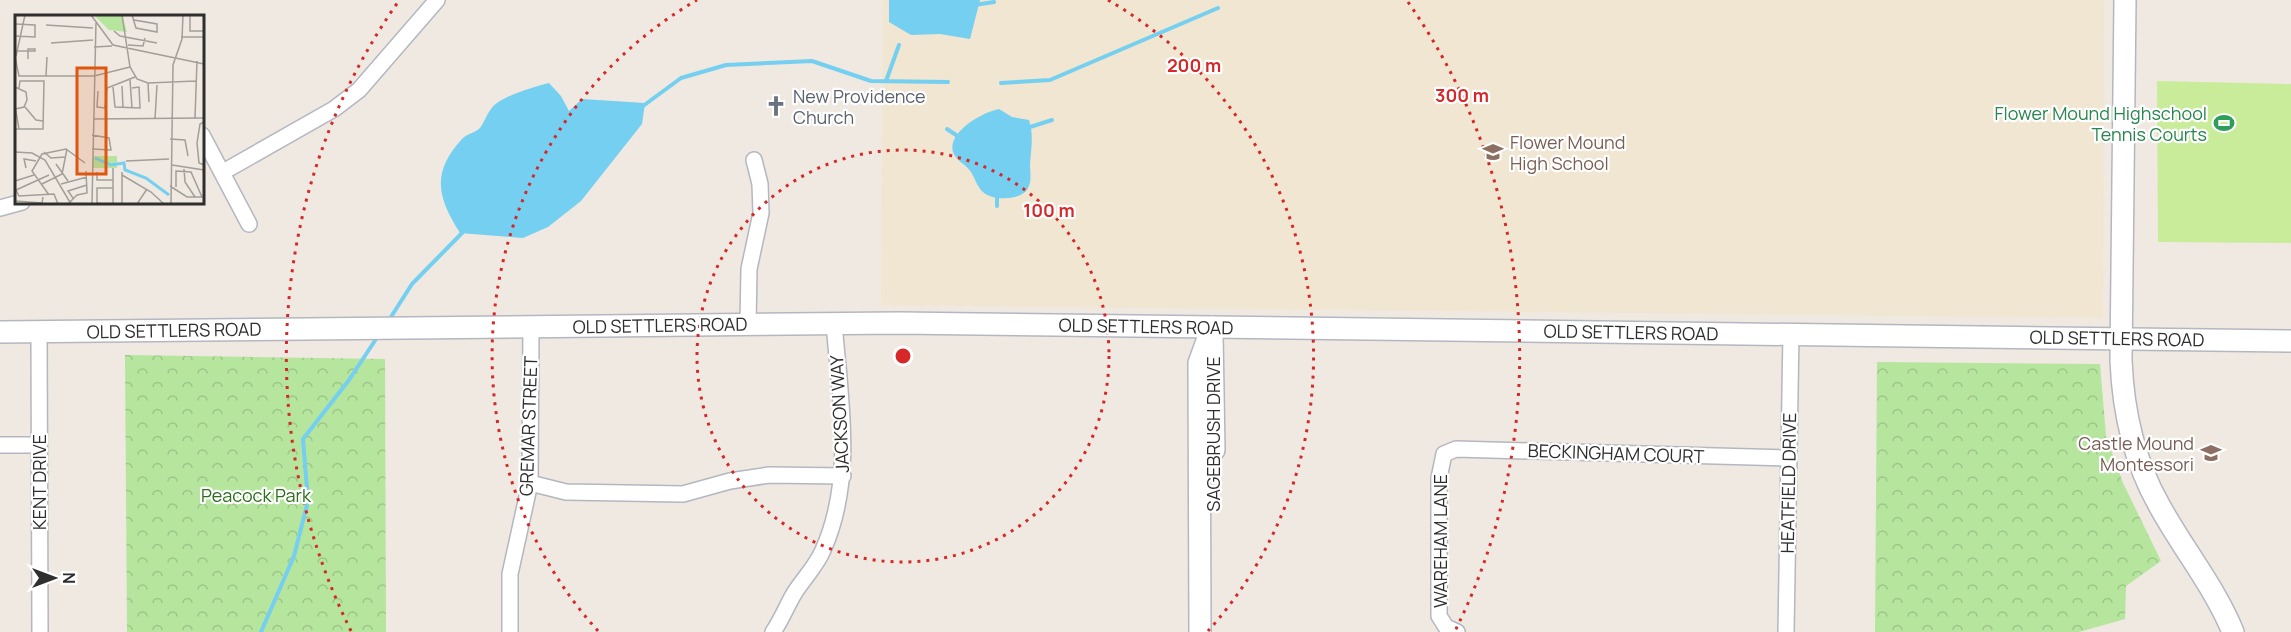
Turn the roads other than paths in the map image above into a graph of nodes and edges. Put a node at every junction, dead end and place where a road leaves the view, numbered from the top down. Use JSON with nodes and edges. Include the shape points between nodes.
{"nodes":[{"id":1,"x":2125,"y":0,"type":"edge"},
{"id":2,"x":434,"y":1,"type":"edge"},
{"id":3,"x":204,"y":139,"type":"edge"},
{"id":4,"x":754,"y":160,"type":"dead end"},
{"id":5,"x":223,"y":172,"type":"junction"},
{"id":6,"x":15,"y":204,"type":"edge"},
{"id":7,"x":0,"y":208,"type":"edge"},
{"id":8,"x":249,"y":224,"type":"dead end"},
{"id":9,"x":834,"y":323,"type":"junction"},
{"id":10,"x":748,"y":324,"type":"junction"},
{"id":11,"x":531,"y":327,"type":"junction"},
{"id":12,"x":1212,"y":327,"type":"junction"},
{"id":13,"x":0,"y":332,"type":"edge"},
{"id":14,"x":39,"y":332,"type":"junction"},
{"id":15,"x":1791,"y":333,"type":"junction"},
{"id":16,"x":2121,"y":337,"type":"junction"},
{"id":17,"x":2291,"y":341,"type":"edge"},
{"id":18,"x":0,"y":445,"type":"edge"},
{"id":19,"x":39,"y":445,"type":"junction"},
{"id":20,"x":1444,"y":454,"type":"joint"},
{"id":21,"x":1789,"y":458,"type":"junction"},
{"id":22,"x":843,"y":476,"type":"junction"},
{"id":23,"x":530,"y":483,"type":"junction"},
{"id":24,"x":1452,"y":629,"type":"edge"},
{"id":25,"x":40,"y":632,"type":"edge"},
{"id":26,"x":510,"y":632,"type":"edge"},
{"id":27,"x":773,"y":632,"type":"edge"},
{"id":28,"x":1200,"y":632,"type":"edge"},
{"id":29,"x":1213,"y":632,"type":"edge"},
{"id":30,"x":1786,"y":632,"type":"edge"},
{"id":31,"x":2233,"y":632,"type":"edge"}],
"edges":[{"from":1,"to":16,"type":"main road"},
{"from":2,"to":5,"type":"street","via":[[359,90],[334,109]]},
{"from":3,"to":5,"type":"street"},
{"from":4,"to":10,"type":"street","via":[[761,213],[749,269]]},
{"from":5,"to":8,"type":"street"},
{"from":6,"to":7,"type":"street"},
{"from":9,"to":10,"type":"main road","name":"OLD SETTLERS ROAD"},
{"from":9,"to":12,"type":"main road","name":"OLD SETTLERS ROAD"},
{"from":9,"to":22,"type":"street","name":"JACKSON WAY"},
{"from":10,"to":11,"type":"main road","name":"OLD SETTLERS ROAD"},
{"from":11,"to":14,"type":"main road","name":"OLD SETTLERS ROAD"},
{"from":11,"to":23,"type":"street","name":"GREMAR STREET"},
{"from":12,"to":15,"type":"main road","name":"OLD SETTLERS ROAD"},
{"from":12,"to":28,"type":"main road","name":"SAGEBRUSH DRIVE","via":[[1199,363]]},
{"from":12,"to":29,"type":"main road","name":"SAGEBRUSH DRIVE"},
{"from":13,"to":14,"type":"main road","name":"OLD SETTLERS ROAD"},
{"from":14,"to":19,"type":"street","name":"KENT DRIVE"},
{"from":15,"to":16,"type":"main road","name":"OLD SETTLERS ROAD"},
{"from":15,"to":21,"type":"street","name":"HEATFIELD DRIVE"},
{"from":16,"to":17,"type":"main road","name":"OLD SETTLERS ROAD"},
{"from":16,"to":31,"type":"main road","via":[[2126,407],[2141,466],[2159,506],[2219,599]]},
{"from":18,"to":19,"type":"street"},
{"from":19,"to":25,"type":"street","name":"KENT DRIVE"},
{"from":20,"to":21,"type":"street","name":"BECKINGHAM COURT","via":[[1456,449]]},
{"from":20,"to":24,"type":"street","name":"WAREHAM LANE","via":[[1439,478],[1439,616]]},
{"from":21,"to":30,"type":"street","name":"HEATFIELD DRIVE"},
{"from":22,"to":23,"type":"street","via":[[768,475],[682,494],[566,492]]},
{"from":22,"to":27,"type":"street","name":"JACKSON WAY","via":[[823,552]]},
{"from":23,"to":26,"type":"street","name":"GREMAR STREET","via":[[510,574]]}]}
